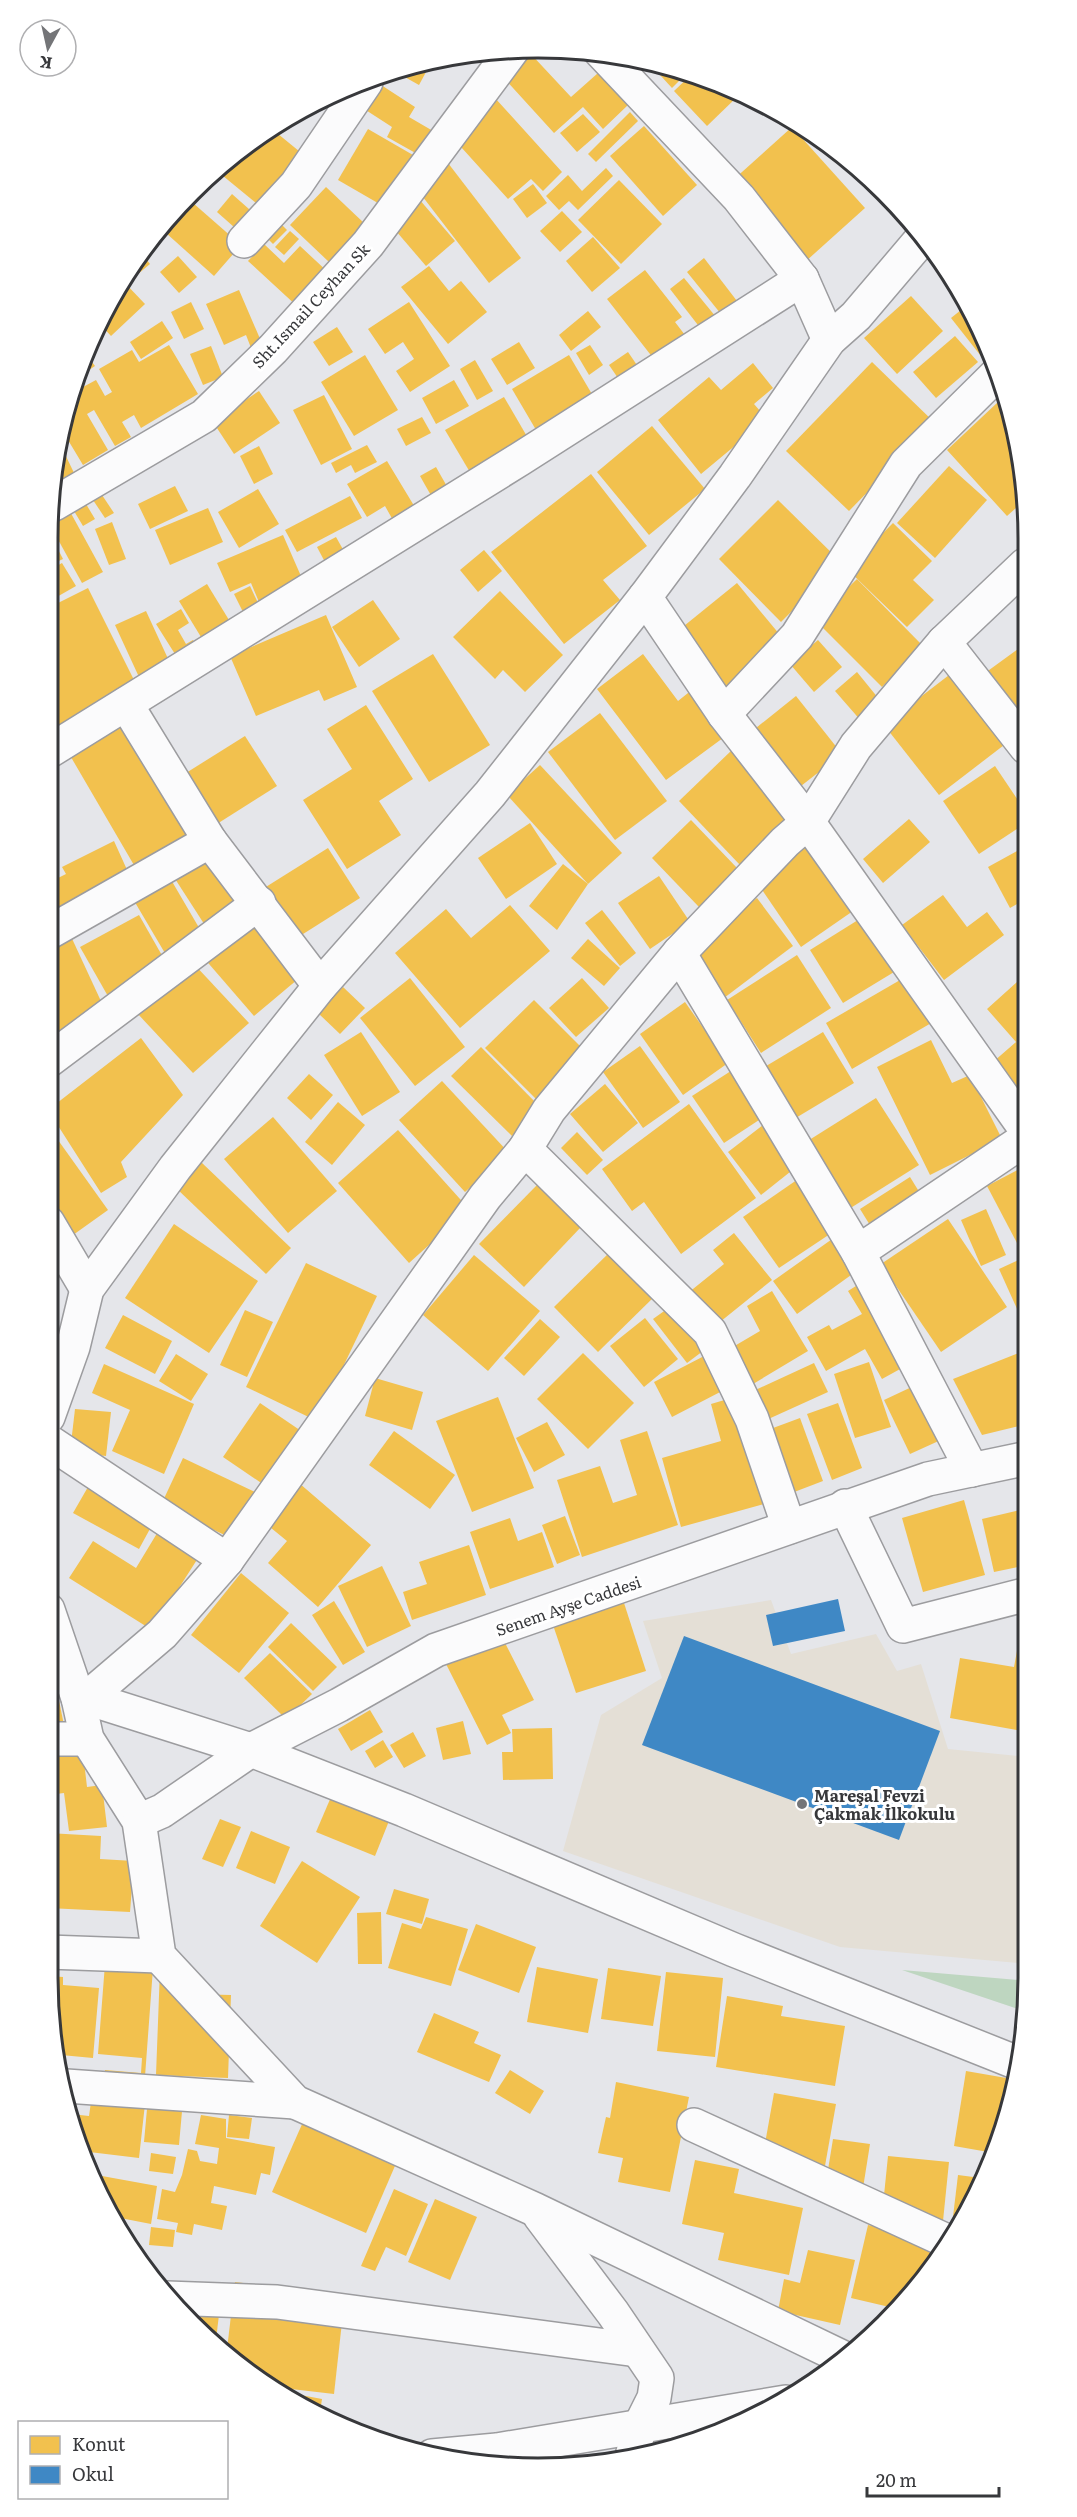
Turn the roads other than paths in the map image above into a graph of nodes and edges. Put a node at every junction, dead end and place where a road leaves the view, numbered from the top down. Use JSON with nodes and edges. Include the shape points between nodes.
{"nodes":[{"id":1,"x":505,"y":60,"type":"edge"},
{"id":2,"x":613,"y":65,"type":"edge"},
{"id":3,"x":358,"y":94,"type":"edge"},
{"id":4,"x":244,"y":241,"type":"dead end"},
{"id":5,"x":917,"y":244,"type":"edge"},
{"id":6,"x":802,"y":279,"type":"junction"},
{"id":7,"x":829,"y":340,"type":"junction"},
{"id":8,"x":991,"y":377,"type":"edge"},
{"id":9,"x":61,"y":500,"type":"edge"},
{"id":10,"x":1018,"y":572,"type":"edge"},
{"id":11,"x":645,"y":597,"type":"junction"},
{"id":12,"x":944,"y":642,"type":"junction"},
{"id":13,"x":126,"y":704,"type":"junction"},
{"id":14,"x":724,"y":714,"type":"junction"},
{"id":15,"x":1018,"y":737,"type":"edge"},
{"id":16,"x":58,"y":746,"type":"edge"},
{"id":17,"x":808,"y":822,"type":"junction"},
{"id":18,"x":210,"y":841,"type":"junction"},
{"id":19,"x":259,"y":903,"type":"junction"},
{"id":20,"x":58,"y":927,"type":"edge"},
{"id":21,"x":679,"y":953,"type":"junction"},
{"id":22,"x":320,"y":986,"type":"junction"},
{"id":23,"x":58,"y":1054,"type":"edge"},
{"id":24,"x":1018,"y":1118,"type":"edge"},
{"id":25,"x":1018,"y":1144,"type":"edge"},
{"id":26,"x":525,"y":1149,"type":"junction"},
{"id":27,"x":58,"y":1240,"type":"edge"},
{"id":28,"x":858,"y":1252,"type":"junction"},
{"id":29,"x":87,"y":1289,"type":"junction"},
{"id":30,"x":58,"y":1389,"type":"edge"},
{"id":31,"x":58,"y":1448,"type":"edge"},
{"id":32,"x":1018,"y":1460,"type":"edge"},
{"id":33,"x":972,"y":1470,"type":"junction"},
{"id":34,"x":845,"y":1506,"type":"junction"},
{"id":35,"x":789,"y":1527,"type":"junction"},
{"id":36,"x":227,"y":1560,"type":"junction"},
{"id":37,"x":1018,"y":1597,"type":"edge"},
{"id":38,"x":58,"y":1636,"type":"edge"},
{"id":39,"x":82,"y":1698,"type":"junction"},
{"id":40,"x":58,"y":1739,"type":"edge"},
{"id":41,"x":87,"y":1739,"type":"junction"},
{"id":42,"x":251,"y":1750,"type":"junction"},
{"id":43,"x":138,"y":1821,"type":"junction"},
{"id":44,"x":58,"y":1952,"type":"edge"},
{"id":45,"x":159,"y":1956,"type":"junction"},
{"id":46,"x":1011,"y":2060,"type":"edge"},
{"id":47,"x":71,"y":2086,"type":"edge"},
{"id":48,"x":295,"y":2102,"type":"junction"},
{"id":49,"x":694,"y":2125,"type":"dead end"},
{"id":50,"x":536,"y":2210,"type":"junction"},
{"id":51,"x":942,"y":2239,"type":"edge"},
{"id":52,"x":181,"y":2299,"type":"edge"},
{"id":53,"x":637,"y":2350,"type":"junction"},
{"id":54,"x":836,"y":2354,"type":"edge"},
{"id":55,"x":754,"y":2407,"type":"edge"},
{"id":56,"x":640,"y":2426,"type":"junction"},
{"id":57,"x":634,"y":2449,"type":"edge"},
{"id":58,"x":468,"y":2453,"type":"edge"}],
"edges":[{"from":1,"to":9,"type":"street","name":"Sht.Ismail Ceyhan Sk","via":[[368,244],[273,349],[204,416]]},
{"from":2,"to":6,"type":"street","via":[[739,198]]},
{"from":3,"to":4,"type":"street","via":[[296,185]]},
{"from":5,"to":7,"type":"street","via":[[856,316]]},
{"from":6,"to":7,"type":"street"},
{"from":6,"to":13,"type":"street"},
{"from":7,"to":11,"type":"street"},
{"from":8,"to":14,"type":"street","via":[[906,464],[797,636]]},
{"from":10,"to":12,"type":"street"},
{"from":11,"to":14,"type":"street"},
{"from":11,"to":22,"type":"street","via":[[490,794]]},
{"from":12,"to":15,"type":"street"},
{"from":12,"to":17,"type":"street","via":[[856,746]]},
{"from":13,"to":16,"type":"street"},
{"from":13,"to":18,"type":"street"},
{"from":14,"to":17,"type":"street"},
{"from":17,"to":21,"type":"street"},
{"from":17,"to":24,"type":"street"},
{"from":18,"to":19,"type":"street"},
{"from":18,"to":20,"type":"street"},
{"from":19,"to":22,"type":"street"},
{"from":19,"to":23,"type":"street"},
{"from":21,"to":26,"type":"street","via":[[549,1110]]},
{"from":21,"to":28,"type":"street"},
{"from":22,"to":29,"type":"street","via":[[175,1168]]},
{"from":25,"to":28,"type":"street"},
{"from":26,"to":35,"type":"street","via":[[710,1332],[752,1419]]},
{"from":26,"to":36,"type":"street","via":[[485,1197]]},
{"from":27,"to":29,"type":"street"},
{"from":28,"to":33,"type":"street"},
{"from":29,"to":30,"type":"street"},
{"from":31,"to":36,"type":"street"},
{"from":32,"to":33,"type":"street","name":"Senem Ayşe Caddesi"},
{"from":33,"to":34,"type":"street","name":"Senem Ayşe Caddesi","via":[[928,1479]]},
{"from":34,"to":35,"type":"street","name":"Senem Ayşe Caddesi"},
{"from":34,"to":37,"type":"street","via":[[903,1626]]},
{"from":35,"to":42,"type":"street","name":"Senem Ayşe Caddesi","via":[[436,1650]]},
{"from":36,"to":39,"type":"street","via":[[162,1634]]},
{"from":38,"to":39,"type":"street"},
{"from":39,"to":41,"type":"street"},
{"from":39,"to":42,"type":"street"},
{"from":40,"to":41,"type":"street"},
{"from":41,"to":43,"type":"street"},
{"from":42,"to":43,"type":"street","name":"Senem Ayşe Caddesi","via":[[162,1811]]},
{"from":42,"to":46,"type":"street"},
{"from":43,"to":45,"type":"street"},
{"from":44,"to":45,"type":"street"},
{"from":45,"to":48,"type":"street"},
{"from":47,"to":48,"type":"street"},
{"from":48,"to":50,"type":"street"},
{"from":49,"to":51,"type":"street"},
{"from":50,"to":53,"type":"street"},
{"from":50,"to":54,"type":"street"},
{"from":52,"to":53,"type":"street","via":[[277,2302]]},
{"from":53,"to":56,"type":"street","via":[[657,2378],[654,2398]]},
{"from":55,"to":56,"type":"street"},
{"from":56,"to":57,"type":"street"},
{"from":56,"to":58,"type":"street"}]}
